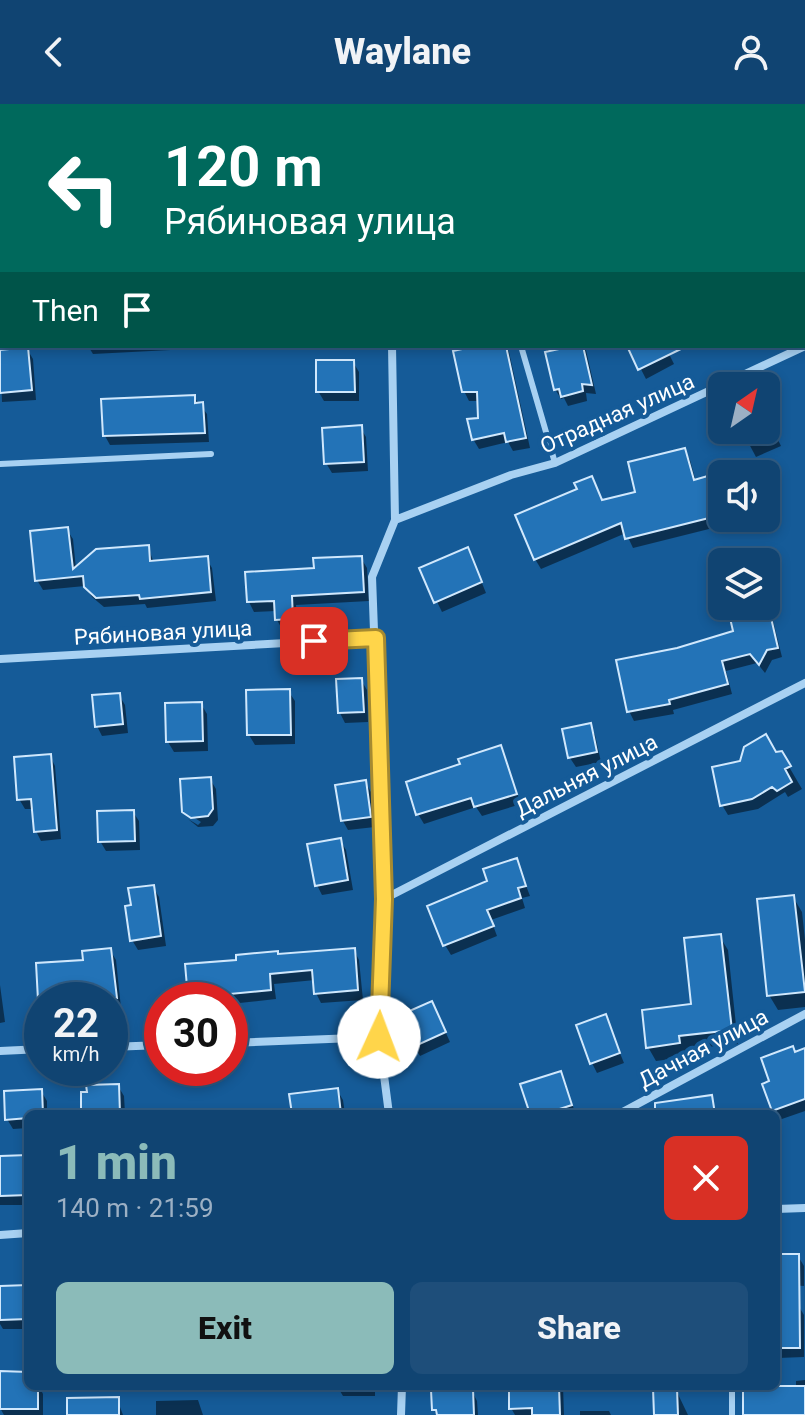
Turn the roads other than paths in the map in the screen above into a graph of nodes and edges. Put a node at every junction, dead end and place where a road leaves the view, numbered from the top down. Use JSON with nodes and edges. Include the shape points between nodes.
{"nodes":[{"id":1,"x":392,"y":348,"type":"edge"},
{"id":2,"x":522,"y":348,"type":"edge"},
{"id":3,"x":801,"y":348,"type":"edge"},
{"id":4,"x":211,"y":454,"type":"dead end"},
{"id":5,"x":555,"y":463,"type":"junction"},
{"id":6,"x":0,"y":464,"type":"edge"},
{"id":7,"x":395,"y":520,"type":"junction"},
{"id":8,"x":376,"y":638,"type":"junction"},
{"id":9,"x":0,"y":659,"type":"edge"},
{"id":10,"x":805,"y":683,"type":"edge"},
{"id":11,"x":384,"y":899,"type":"junction"},
{"id":12,"x":805,"y":1014,"type":"edge"},
{"id":13,"x":379,"y":1037,"type":"junction"},
{"id":14,"x":248,"y":1042,"type":"edge"},
{"id":15,"x":24,"y":1050,"type":"edge"},
{"id":16,"x":0,"y":1051,"type":"edge"},
{"id":17,"x":388,"y":1110,"type":"edge"},
{"id":18,"x":626,"y":1110,"type":"edge"},
{"id":19,"x":805,"y":1208,"type":"edge"},
{"id":20,"x":780,"y":1209,"type":"edge"},
{"id":21,"x":24,"y":1233,"type":"edge"},
{"id":22,"x":0,"y":1235,"type":"edge"},
{"id":23,"x":402,"y":1390,"type":"edge"},
{"id":24,"x":732,"y":1390,"type":"edge"},
{"id":25,"x":401,"y":1415,"type":"edge"},
{"id":26,"x":732,"y":1415,"type":"edge"}],
"edges":[{"from":1,"to":7,"type":"street"},
{"from":2,"to":5,"type":"lane"},
{"from":3,"to":5,"type":"street","name":"Отрадная улица"},
{"from":4,"to":6,"type":"lane"},
{"from":5,"to":7,"type":"street","name":"Отрадная улица"},
{"from":7,"to":8,"type":"street","via":[[372,577]]},
{"from":8,"to":9,"type":"street","name":"Рябиновая улица"},
{"from":8,"to":11,"type":"street"},
{"from":10,"to":11,"type":"street","name":"Дальняя улица"},
{"from":11,"to":13,"type":"street"},
{"from":12,"to":18,"type":"street","name":"Дачная улица"},
{"from":13,"to":14,"type":"street"},
{"from":13,"to":17,"type":"street"},
{"from":15,"to":16,"type":"street"},
{"from":19,"to":20,"type":"street"},
{"from":21,"to":22,"type":"street"},
{"from":23,"to":25,"type":"street"},
{"from":24,"to":26,"type":"lane"}]}
